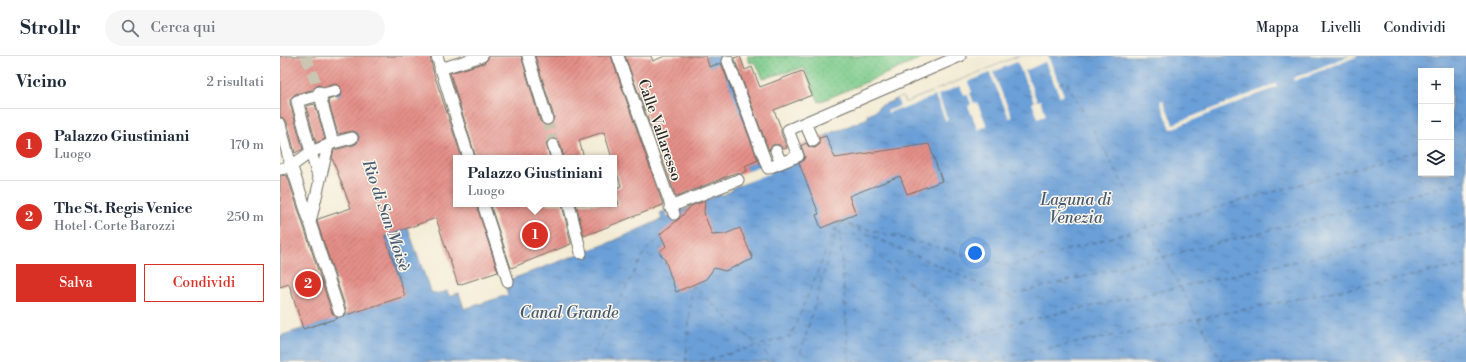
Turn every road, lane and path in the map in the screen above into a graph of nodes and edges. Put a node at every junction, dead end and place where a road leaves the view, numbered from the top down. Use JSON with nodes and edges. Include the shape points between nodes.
{"nodes":[{"id":1,"x":437,"y":56,"type":"edge"},
{"id":2,"x":482,"y":56,"type":"edge"},
{"id":3,"x":528,"y":56,"type":"edge"},
{"id":4,"x":618,"y":56,"type":"edge"},
{"id":5,"x":960,"y":56,"type":"edge"},
{"id":6,"x":440,"y":68,"type":"junction"},
{"id":7,"x":731,"y":68,"type":"dead end"},
{"id":8,"x":335,"y":91,"type":"dead end"},
{"id":9,"x":319,"y":94,"type":"junction"},
{"id":10,"x":547,"y":119,"type":"tunnel mouth"},
{"id":11,"x":805,"y":123,"type":"junction"},
{"id":12,"x":280,"y":124,"type":"edge"},
{"id":13,"x":352,"y":138,"type":"dead end"},
{"id":14,"x":813,"y":141,"type":"dead end"},
{"id":15,"x":330,"y":145,"type":"junction"},
{"id":16,"x":554,"y":145,"type":"tunnel mouth"},
{"id":17,"x":311,"y":150,"type":"junction"},
{"id":18,"x":776,"y":151,"type":"dead end"},
{"id":19,"x":467,"y":155,"type":"edge"},
{"id":20,"x":556,"y":155,"type":"edge"},
{"id":21,"x":781,"y":163,"type":"junction"},
{"id":22,"x":287,"y":164,"type":"edge"},
{"id":23,"x":738,"y":180,"type":"dead end"},
{"id":24,"x":319,"y":182,"type":"junction"},
{"id":25,"x":484,"y":207,"type":"edge"},
{"id":26,"x":570,"y":207,"type":"edge"},
{"id":27,"x":310,"y":222,"type":"junction"},
{"id":28,"x":581,"y":253,"type":"dead end"},
{"id":29,"x":508,"y":281,"type":"dead end"},
{"id":30,"x":339,"y":311,"type":"dead end"}],
"edges":[{"from":1,"to":6,"type":"street"},
{"from":2,"to":6,"type":"street"},
{"from":3,"to":10,"type":"street"},
{"from":4,"to":23,"type":"street","name":"Calle Vallaresso","via":[[672,210]]},
{"from":5,"to":11,"type":"street"},
{"from":6,"to":19,"type":"street"},
{"from":7,"to":21,"type":"street","via":[[768,168]]},
{"from":8,"to":9,"type":"street"},
{"from":9,"to":15,"type":"street"},
{"from":9,"to":17,"type":"street","via":[[297,101]]},
{"from":11,"to":14,"type":"street"},
{"from":11,"to":21,"type":"street","via":[[783,129],[798,156]]},
{"from":12,"to":22,"type":"street"},
{"from":13,"to":15,"type":"street"},
{"from":15,"to":17,"type":"street"},
{"from":15,"to":24,"type":"street"},
{"from":16,"to":20,"type":"street"},
{"from":17,"to":22,"type":"street"},
{"from":17,"to":24,"type":"street"},
{"from":18,"to":21,"type":"street"},
{"from":22,"to":27,"type":"street"},
{"from":24,"to":27,"type":"street"},
{"from":25,"to":29,"type":"street"},
{"from":26,"to":28,"type":"street"},
{"from":27,"to":30,"type":"street"}]}
